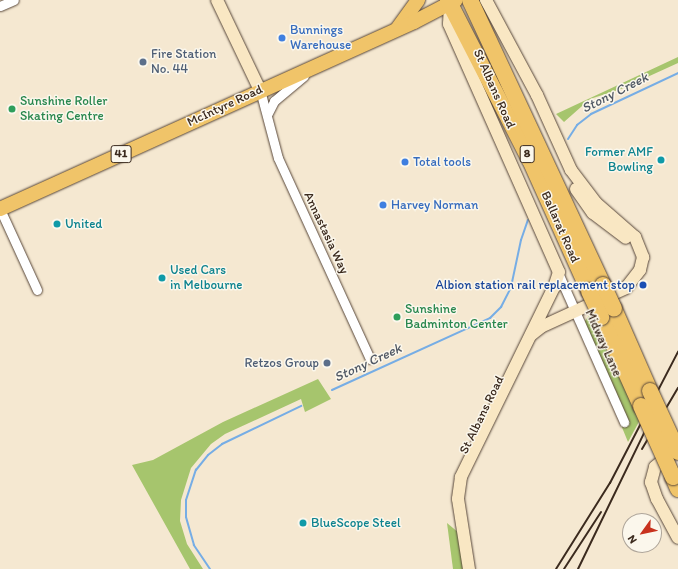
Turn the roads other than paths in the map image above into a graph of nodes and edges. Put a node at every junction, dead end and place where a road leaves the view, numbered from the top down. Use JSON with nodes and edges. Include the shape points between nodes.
{"nodes":[{"id":1,"x":14,"y":0,"type":"edge"},
{"id":2,"x":217,"y":0,"type":"edge"},
{"id":3,"x":418,"y":0,"type":"edge"},
{"id":4,"x":470,"y":0,"type":"edge"},
{"id":5,"x":486,"y":0,"type":"edge"},
{"id":6,"x":495,"y":0,"type":"edge"},
{"id":7,"x":451,"y":1,"type":"edge"},
{"id":8,"x":0,"y":6,"type":"edge"},
{"id":9,"x":397,"y":29,"type":"junction"},
{"id":10,"x":322,"y":62,"type":"junction"},
{"id":11,"x":522,"y":68,"type":"junction"},
{"id":12,"x":507,"y":75,"type":"junction"},
{"id":13,"x":260,"y":90,"type":"junction"},
{"id":14,"x":267,"y":115,"type":"junction"},
{"id":15,"x":0,"y":209,"type":"edge"},
{"id":16,"x":559,"y":275,"type":"junction"},
{"id":17,"x":596,"y":288,"type":"junction"},
{"id":18,"x":37,"y":290,"type":"dead end"},
{"id":19,"x":575,"y":313,"type":"junction"},
{"id":20,"x":608,"y":313,"type":"junction"},
{"id":21,"x":554,"y":322,"type":"junction"},
{"id":22,"x":530,"y":336,"type":"junction"},
{"id":23,"x":370,"y":359,"type":"dead end"},
{"id":24,"x":509,"y":385,"type":"junction"},
{"id":25,"x":624,"y":422,"type":"dead end"},
{"id":26,"x":678,"y":452,"type":"edge"},
{"id":27,"x":675,"y":483,"type":"edge"},
{"id":28,"x":678,"y":538,"type":"edge"},
{"id":29,"x":469,"y":569,"type":"edge"}],
"edges":[{"from":1,"to":8,"type":"street"},
{"from":2,"to":13,"type":"main road"},
{"from":3,"to":9,"type":"main road"},
{"from":4,"to":7,"type":"main road","number":"41"},
{"from":4,"to":12,"type":"highway","name":"Ballarat Road","number":"8"},
{"from":5,"to":11,"type":"main road","name":"St Albans Road"},
{"from":6,"to":11,"type":"main road","name":"St Albans Road"},
{"from":7,"to":9,"type":"main road","name":"McIntyre Road","number":"41"},
{"from":7,"to":16,"type":"main road","name":"St Albans Road","via":[[450,24],[556,262]]},
{"from":7,"to":17,"type":"highway","name":"Ballarat Road","number":"8"},
{"from":9,"to":10,"type":"main road","name":"McIntyre Road","number":"41"},
{"from":10,"to":13,"type":"main road","name":"McIntyre Road","number":"41"},
{"from":10,"to":14,"type":"street","via":[[274,101]]},
{"from":11,"to":12,"type":"main road"},
{"from":11,"to":19,"type":"main road","name":"St Albans Road","via":[[571,170],[589,199],[637,241],[643,260],[636,277],[621,291]]},
{"from":12,"to":17,"type":"highway","name":"Ballarat Road","number":"8"},
{"from":13,"to":14,"type":"street","name":"Annastasia Way"},
{"from":13,"to":15,"type":"main road","name":"McIntyre Road","number":"41"},
{"from":14,"to":23,"type":"street","name":"Annastasia Way","via":[[278,158]]},
{"from":15,"to":18,"type":"street"},
{"from":16,"to":19,"type":"street","name":"Midway Lane"},
{"from":16,"to":22,"type":"main road","name":"St Albans Road"},
{"from":17,"to":20,"type":"highway","name":"Ballarat Road","number":"8","bridge":true},
{"from":19,"to":21,"type":"main road","name":"St Albans Road"},
{"from":19,"to":25,"type":"street","name":"Midway Lane"},
{"from":20,"to":26,"type":"highway","name":"Ballarat Road","number":"8","bridge":true,"via":[[650,391]]},
{"from":20,"to":27,"type":"highway","name":"Ballarat Road","number":"8","bridge":true,"via":[[641,406]]},
{"from":21,"to":22,"type":"main road","name":"St Albans Road"},
{"from":21,"to":24,"type":"main road","name":"St Albans Road","via":[[534,341]]},
{"from":22,"to":24,"type":"main road","name":"St Albans Road"},
{"from":24,"to":29,"type":"main road","name":"St Albans Road","via":[[458,490]]},
{"from":26,"to":28,"type":"main road","name":"Ballarat Road","via":[[658,463],[651,482]]}]}
